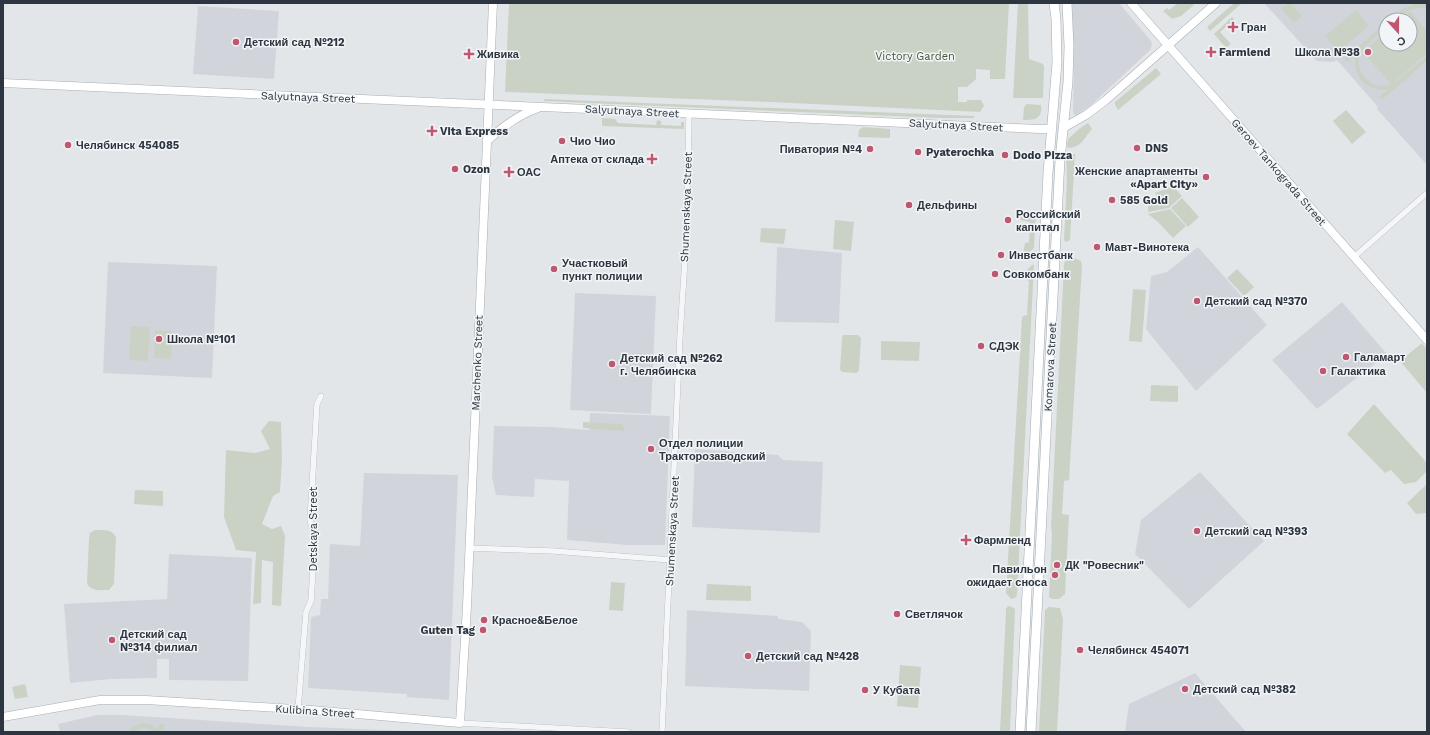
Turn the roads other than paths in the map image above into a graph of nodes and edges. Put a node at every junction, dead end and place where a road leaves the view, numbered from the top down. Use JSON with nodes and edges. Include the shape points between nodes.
{"nodes":[{"id":1,"x":493,"y":3,"type":"edge"},
{"id":2,"x":1054,"y":3,"type":"edge"},
{"id":3,"x":1067,"y":3,"type":"edge"},
{"id":4,"x":1131,"y":3,"type":"edge"},
{"id":5,"x":1216,"y":3,"type":"edge"},
{"id":6,"x":1168,"y":45,"type":"junction"},
{"id":7,"x":3,"y":83,"type":"edge"},
{"id":8,"x":488,"y":104,"type":"junction"},
{"id":9,"x":542,"y":107,"type":"junction"},
{"id":10,"x":689,"y":114,"type":"junction"},
{"id":11,"x":1063,"y":128,"type":"junction"},
{"id":12,"x":1052,"y":129,"type":"junction"},
{"id":13,"x":487,"y":141,"type":"junction"},
{"id":14,"x":1427,"y":193,"type":"edge"},
{"id":15,"x":1354,"y":257,"type":"junction"},
{"id":16,"x":1427,"y":340,"type":"edge"},
{"id":17,"x":321,"y":396,"type":"dead end"},
{"id":18,"x":469,"y":548,"type":"junction"},
{"id":19,"x":671,"y":560,"type":"junction"},
{"id":20,"x":1027,"y":602,"type":"junction"},
{"id":21,"x":1038,"y":603,"type":"junction"},
{"id":22,"x":298,"y":709,"type":"junction"},
{"id":23,"x":3,"y":717,"type":"edge"},
{"id":24,"x":460,"y":723,"type":"junction"},
{"id":25,"x":531,"y":730,"type":"edge"},
{"id":26,"x":628,"y":732,"type":"edge"},
{"id":27,"x":662,"y":732,"type":"edge"},
{"id":28,"x":1020,"y":732,"type":"edge"},
{"id":29,"x":1031,"y":732,"type":"edge"}],
"edges":[{"from":1,"to":8,"type":"street","name":"Marchenko Street"},
{"from":2,"to":12,"type":"main road","name":"Komarova Street","via":[[1057,62]]},
{"from":3,"to":11,"type":"main road","name":"Komarova Street","via":[[1068,82]]},
{"from":4,"to":6,"type":"street","name":"Geroev Tankograda Street"},
{"from":5,"to":6,"type":"street","name":"Salyutnaya Street"},
{"from":6,"to":11,"type":"street","name":"Salyutnaya Street","via":[[1086,116]]},
{"from":6,"to":15,"type":"street","name":"Geroev Tankograda Street"},
{"from":7,"to":8,"type":"street","name":"Salyutnaya Street"},
{"from":8,"to":9,"type":"street","name":"Salyutnaya Street"},
{"from":8,"to":13,"type":"street","name":"Marchenko Street"},
{"from":9,"to":10,"type":"street","name":"Salyutnaya Street"},
{"from":9,"to":13,"type":"street","via":[[505,125]]},
{"from":10,"to":12,"type":"street","name":"Salyutnaya Street"},
{"from":10,"to":19,"type":"street","name":"Shumenskaya Street","via":[[687,228]]},
{"from":11,"to":12,"type":"main road","name":"Salyutnaya Street"},
{"from":11,"to":21,"type":"main road","name":"Komarova Street"},
{"from":12,"to":20,"type":"main road","name":"Komarova Street"},
{"from":13,"to":18,"type":"street","name":"Marchenko Street"},
{"from":14,"to":15,"type":"street"},
{"from":15,"to":16,"type":"street","name":"Geroev Tankograda Street"},
{"from":17,"to":22,"type":"street","name":"Detskaya Street","via":[[317,404],[310,520],[315,538],[311,601],[306,612]]},
{"from":18,"to":19,"type":"street"},
{"from":18,"to":24,"type":"street","name":"Marchenko Street"},
{"from":19,"to":27,"type":"street","name":"Shumenskaya Street"},
{"from":20,"to":21,"type":"main road"},
{"from":20,"to":28,"type":"main road","name":"Komarova Street"},
{"from":21,"to":29,"type":"main road","name":"Komarova Street"},
{"from":22,"to":23,"type":"street","name":"Kulibina Street","via":[[151,700],[100,700]]},
{"from":22,"to":24,"type":"street","name":"Kulibina Street"},
{"from":24,"to":25,"type":"street","name":"Kulibina Street"},
{"from":25,"to":26,"type":"street","name":"Kulibina Street"}]}
